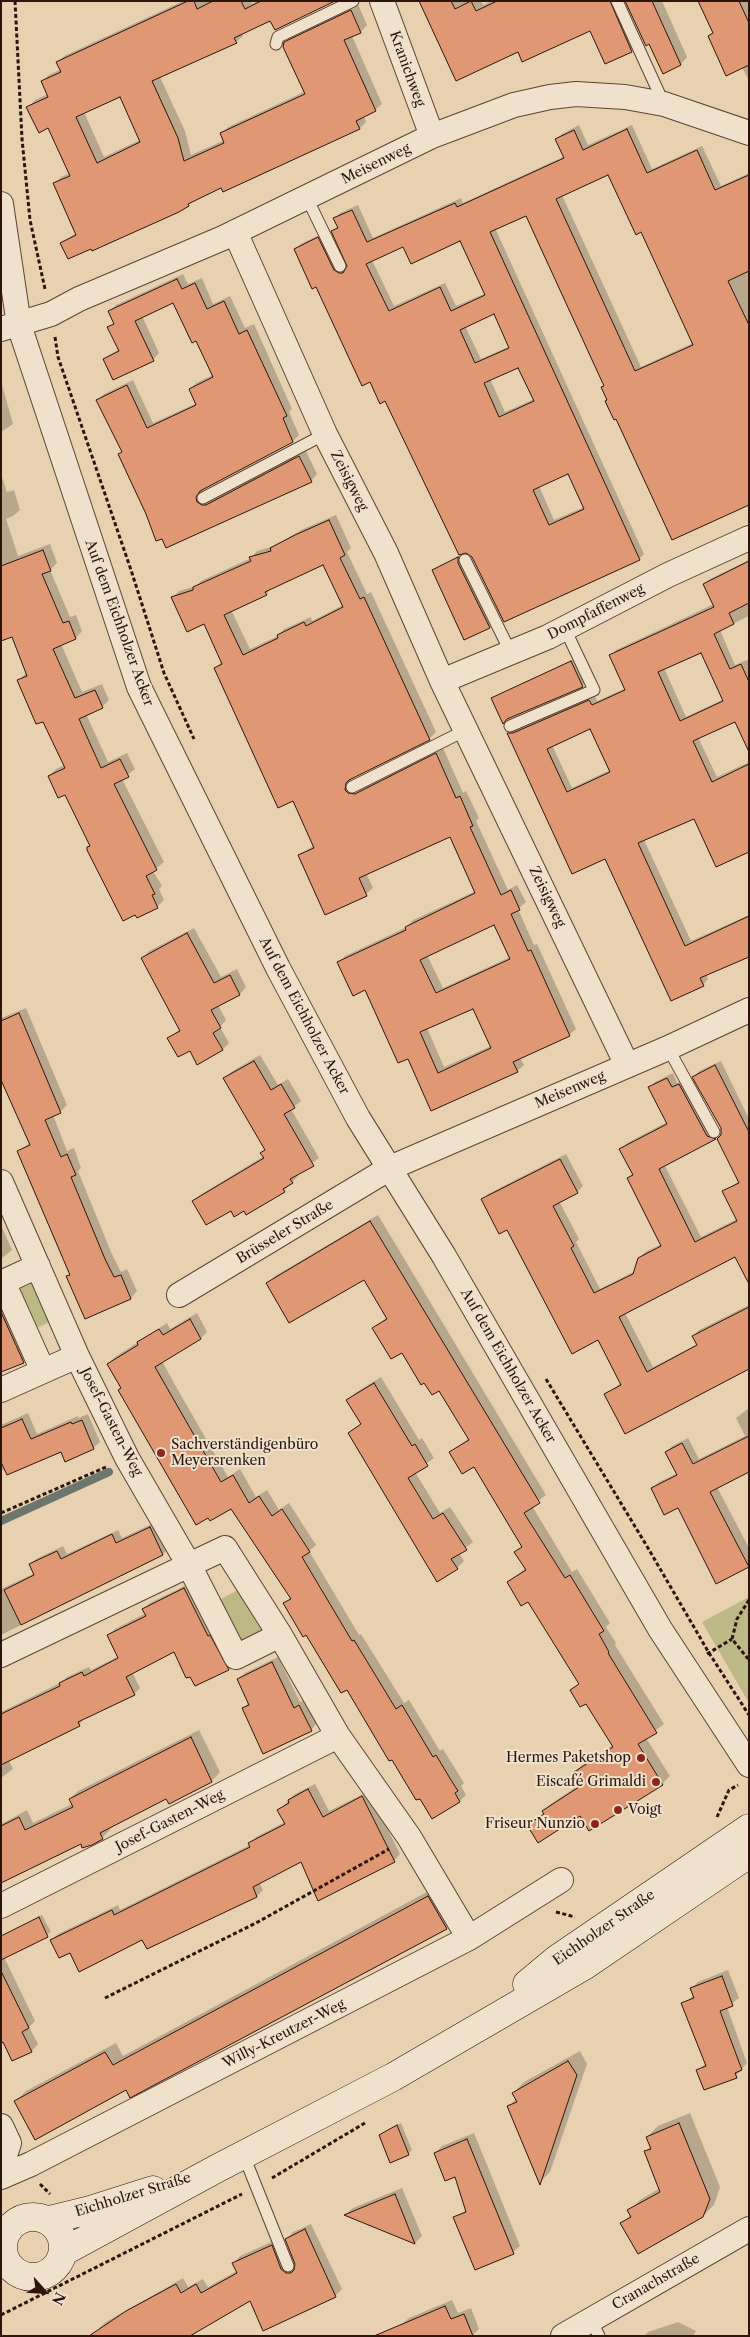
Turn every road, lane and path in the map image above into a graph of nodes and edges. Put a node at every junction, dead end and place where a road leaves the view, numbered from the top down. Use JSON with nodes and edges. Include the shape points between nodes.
{"nodes":[{"id":1,"x":15,"y":1,"type":"edge"},
{"id":2,"x":353,"y":1,"type":"edge"},
{"id":3,"x":382,"y":1,"type":"edge"},
{"id":4,"x":617,"y":1,"type":"edge"},
{"id":5,"x":276,"y":44,"type":"dead end"},
{"id":6,"x":664,"y":104,"type":"junction"},
{"id":7,"x":749,"y":134,"type":"edge"},
{"id":8,"x":432,"y":136,"type":"junction"},
{"id":9,"x":307,"y":198,"type":"junction"},
{"id":10,"x":1,"y":204,"type":"edge"},
{"id":11,"x":235,"y":232,"type":"junction"},
{"id":12,"x":340,"y":266,"type":"dead end"},
{"id":13,"x":51,"y":314,"type":"junction"},
{"id":14,"x":10,"y":327,"type":"edge"},
{"id":15,"x":325,"y":434,"type":"junction"},
{"id":16,"x":203,"y":498,"type":"dead end"},
{"id":17,"x":749,"y":538,"type":"edge"},
{"id":18,"x":465,"y":560,"type":"dead end"},
{"id":19,"x":565,"y":629,"type":"junction"},
{"id":20,"x":510,"y":651,"type":"junction"},
{"id":21,"x":442,"y":681,"type":"junction"},
{"id":22,"x":510,"y":726,"type":"dead end"},
{"id":23,"x":466,"y":730,"type":"junction"},
{"id":24,"x":196,"y":744,"type":"dead end"},
{"id":25,"x":352,"y":787,"type":"dead end"},
{"id":26,"x":749,"y":1010,"type":"edge"},
{"id":27,"x":668,"y":1048,"type":"junction"},
{"id":28,"x":627,"y":1065,"type":"junction"},
{"id":29,"x":714,"y":1132,"type":"dead end"},
{"id":30,"x":390,"y":1168,"type":"junction"},
{"id":31,"x":1,"y":1182,"type":"edge"},
{"id":32,"x":38,"y":1266,"type":"junction"},
{"id":33,"x":179,"y":1295,"type":"dead end"},
{"id":34,"x":77,"y":1356,"type":"junction"},
{"id":35,"x":43,"y":1371,"type":"junction"},
{"id":36,"x":541,"y":1372,"type":"dead end"},
{"id":37,"x":1,"y":1390,"type":"edge"},
{"id":38,"x":127,"y":1458,"type":"junction"},
{"id":39,"x":1,"y":1513,"type":"edge"},
{"id":40,"x":190,"y":1565,"type":"junction"},
{"id":41,"x":749,"y":1600,"type":"edge"},
{"id":42,"x":280,"y":1635,"type":"junction"},
{"id":43,"x":732,"y":1639,"type":"junction"},
{"id":44,"x":709,"y":1653,"type":"junction"},
{"id":45,"x":1,"y":1655,"type":"edge"},
{"id":46,"x":749,"y":1660,"type":"edge"},
{"id":47,"x":685,"y":1667,"type":"junction"},
{"id":48,"x":749,"y":1715,"type":"edge"},
{"id":49,"x":338,"y":1736,"type":"junction"},
{"id":50,"x":749,"y":1765,"type":"edge"},
{"id":51,"x":749,"y":1828,"type":"edge"},
{"id":52,"x":409,"y":1837,"type":"junction"},
{"id":53,"x":749,"y":1854,"type":"edge"},
{"id":54,"x":561,"y":1880,"type":"dead end"},
{"id":55,"x":1,"y":1906,"type":"edge"},
{"id":56,"x":468,"y":1938,"type":"junction"},
{"id":57,"x":105,"y":1998,"type":"dead end"},
{"id":58,"x":465,"y":2035,"type":"junction"},
{"id":59,"x":1,"y":2126,"type":"edge"},
{"id":60,"x":244,"y":2156,"type":"junction"},
{"id":61,"x":1,"y":2168,"type":"edge"},
{"id":62,"x":216,"y":2169,"type":"junction"},
{"id":63,"x":1,"y":2177,"type":"edge"},
{"id":64,"x":48,"y":2220,"type":"junction"},
{"id":65,"x":749,"y":2229,"type":"edge"},
{"id":66,"x":2,"y":2250,"type":"edge"},
{"id":67,"x":64,"y":2252,"type":"junction"},
{"id":68,"x":288,"y":2266,"type":"dead end"},
{"id":69,"x":10,"y":2277,"type":"edge"},
{"id":70,"x":595,"y":2328,"type":"edge"},
{"id":71,"x":563,"y":2336,"type":"edge"}],
"edges":[{"from":1,"to":13,"type":"path","via":[[22,140],[30,220]]},
{"from":2,"to":5,"type":"lane","via":[[278,37]]},
{"from":3,"to":8,"type":"street","name":"Kranichweg"},
{"from":4,"to":6,"type":"lane"},
{"from":6,"to":7,"type":"street","name":"Meisenweg"},
{"from":6,"to":8,"type":"street","name":"Meisenweg","via":[[626,97],[576,94],[550,97],[514,105]]},
{"from":8,"to":9,"type":"street","name":"Meisenweg"},
{"from":9,"to":11,"type":"street","name":"Meisenweg"},
{"from":9,"to":12,"type":"lane"},
{"from":10,"to":14,"type":"street","name":"Auf dem Eichholzer Acker"},
{"from":11,"to":13,"type":"street","name":"Meisenweg"},
{"from":11,"to":15,"type":"street","name":"Zeisigweg"},
{"from":13,"to":14,"type":"street","name":"Meisenweg"},
{"from":13,"to":24,"type":"path","via":[[58,357],[164,673]]},
{"from":14,"to":30,"type":"street","name":"Auf dem Eichholzer Acker","via":[[139,687],[278,968],[358,1118]]},
{"from":15,"to":16,"type":"lane"},
{"from":15,"to":21,"type":"street","name":"Zeisigweg","via":[[386,553]]},
{"from":17,"to":19,"type":"street","name":"Dompfaffenweg","via":[[668,575]]},
{"from":18,"to":20,"type":"lane"},
{"from":19,"to":20,"type":"street","name":"Dompfaffenweg"},
{"from":19,"to":22,"type":"lane","via":[[594,690]]},
{"from":20,"to":21,"type":"street","name":"Dompfaffenweg"},
{"from":21,"to":23,"type":"street","name":"Zeisigweg"},
{"from":23,"to":25,"type":"lane"},
{"from":23,"to":28,"type":"street","name":"Zeisigweg"},
{"from":26,"to":27,"type":"street","name":"Meisenweg"},
{"from":27,"to":28,"type":"street","name":"Meisenweg"},
{"from":27,"to":29,"type":"lane"},
{"from":28,"to":30,"type":"street","name":"Meisenweg"},
{"from":30,"to":33,"type":"street","name":"Brüsseler Straße"},
{"from":30,"to":47,"type":"street","name":"Auf dem Eichholzer Acker"},
{"from":31,"to":32,"type":"street","name":"Josef-Gasten-Weg"},
{"from":32,"to":34,"type":"street","name":"Josef-Gasten-Weg"},
{"from":32,"to":35,"type":"street","via":[[3,1282]]},
{"from":34,"to":35,"type":"street"},
{"from":34,"to":38,"type":"street","name":"Josef-Gasten-Weg"},
{"from":35,"to":37,"type":"street"},
{"from":36,"to":44,"type":"path"},
{"from":38,"to":39,"type":"path"},
{"from":38,"to":40,"type":"street","name":"Josef-Gasten-Weg"},
{"from":40,"to":42,"type":"street","via":[[225,1548]]},
{"from":40,"to":42,"type":"street","name":"Josef-Gasten-Weg","via":[[236,1657]]},
{"from":40,"to":45,"type":"street"},
{"from":41,"to":43,"type":"path","via":[[737,1619]]},
{"from":42,"to":49,"type":"street"},
{"from":43,"to":44,"type":"path"},
{"from":43,"to":46,"type":"path"},
{"from":44,"to":47,"type":"path"},
{"from":44,"to":48,"type":"path"},
{"from":47,"to":50,"type":"street","name":"Auf dem Eichholzer Acker"},
{"from":49,"to":52,"type":"street"},
{"from":49,"to":55,"type":"street","name":"Josef-Gasten-Weg"},
{"from":51,"to":58,"type":"main road","name":"Eichholzer Straße","via":[[557,1959]]},
{"from":52,"to":56,"type":"street"},
{"from":52,"to":57,"type":"path","via":[[256,1924]]},
{"from":53,"to":58,"type":"main road","name":"Eichholzer Straße","via":[[584,1966]]},
{"from":54,"to":56,"type":"street","name":"Willy-Kreutzer-Weg"},
{"from":56,"to":63,"type":"street","name":"Willy-Kreutzer-Weg"},
{"from":58,"to":60,"type":"main road","name":"Eichholzer Straße"},
{"from":59,"to":61,"type":"street","via":[[9,2143]]},
{"from":60,"to":62,"type":"main road","name":"Eichholzer Straße"},
{"from":60,"to":68,"type":"lane"},
{"from":62,"to":64,"type":"main road","name":"Eichholzer Straße","via":[[90,2210]]},
{"from":62,"to":67,"type":"main road","name":"Eichholzer Straße"},
{"from":64,"to":66,"type":"main road","name":"Eichholzer Straße","via":[[39,2216],[20,2219],[7,2232]]},
{"from":64,"to":67,"type":"main road","via":[[61,2234]]},
{"from":65,"to":70,"type":"street","name":"Cranachstraße"},
{"from":66,"to":69,"type":"main road","name":"Eichholzer Straße","via":[[11,2268]]},
{"from":67,"to":69,"type":"main road","name":"Eichholzer Straße","via":[[60,2261],[46,2274]]},
{"from":70,"to":71,"type":"street","name":"Cranachstraße"}]}
